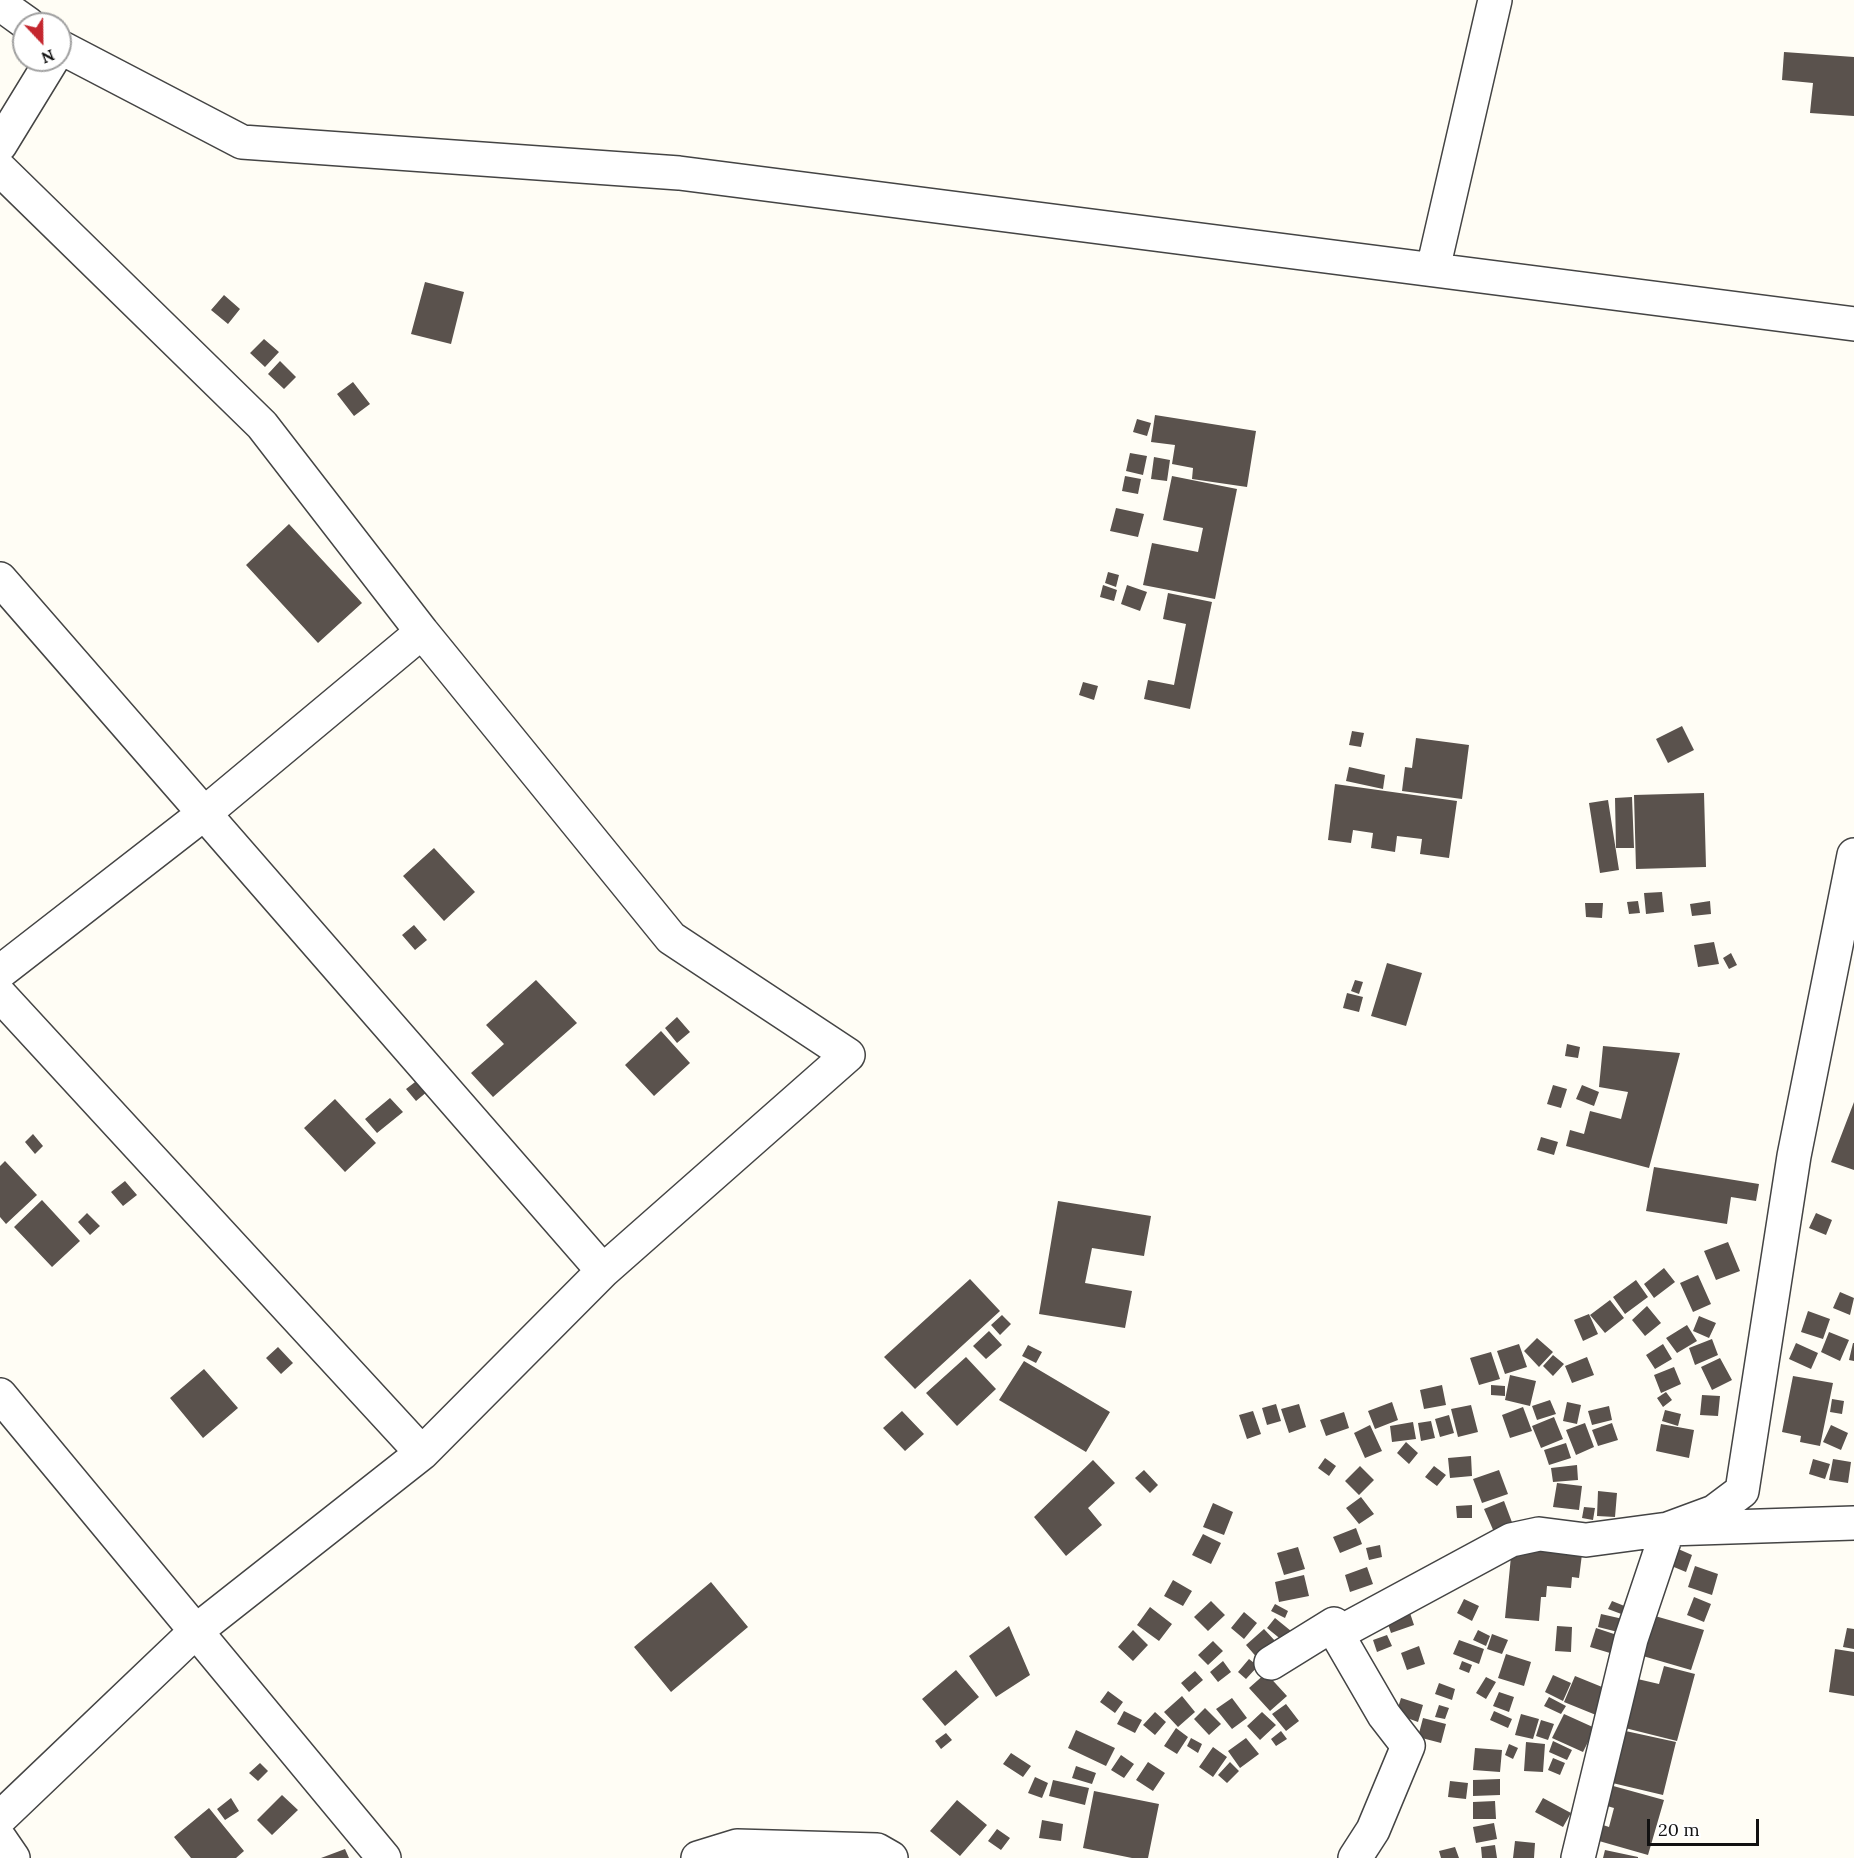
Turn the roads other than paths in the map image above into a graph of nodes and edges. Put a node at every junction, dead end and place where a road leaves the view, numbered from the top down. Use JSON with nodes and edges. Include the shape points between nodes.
{"nodes":[{"id":1,"x":1495,"y":0,"type":"edge"},
{"id":2,"x":72,"y":53,"type":"edge"},
{"id":3,"x":45,"y":72,"type":"edge"},
{"id":4,"x":0,"y":145,"type":"edge"},
{"id":5,"x":0,"y":169,"type":"edge"},
{"id":6,"x":1433,"y":269,"type":"junction"},
{"id":7,"x":1854,"y":324,"type":"edge"},
{"id":8,"x":0,"y":579,"type":"edge"},
{"id":9,"x":422,"y":632,"type":"junction"},
{"id":10,"x":206,"y":812,"type":"junction"},
{"id":11,"x":1854,"y":855,"type":"edge"},
{"id":12,"x":0,"y":972,"type":"edge"},
{"id":13,"x":0,"y":995,"type":"edge"},
{"id":14,"x":603,"y":1271,"type":"junction"},
{"id":15,"x":0,"y":1395,"type":"edge"},
{"id":16,"x":423,"y":1453,"type":"junction"},
{"id":17,"x":1854,"y":1523,"type":"edge"},
{"id":18,"x":1668,"y":1529,"type":"junction"},
{"id":19,"x":196,"y":1631,"type":"junction"},
{"id":20,"x":1337,"y":1634,"type":"junction"},
{"id":21,"x":1271,"y":1663,"type":"dead end"},
{"id":22,"x":0,"y":1818,"type":"edge"},
{"id":23,"x":0,"y":1839,"type":"edge"},
{"id":24,"x":13,"y":1858,"type":"edge"},
{"id":25,"x":384,"y":1858,"type":"edge"},
{"id":26,"x":698,"y":1858,"type":"edge"},
{"id":27,"x":891,"y":1858,"type":"edge"},
{"id":28,"x":1355,"y":1858,"type":"edge"},
{"id":29,"x":1578,"y":1858,"type":"edge"}],
"edges":[{"from":1,"to":6,"type":"street"},
{"from":2,"to":6,"type":"street","via":[[242,142],[679,173]]},
{"from":3,"to":4,"type":"street"},
{"from":5,"to":9,"type":"street","via":[[262,425]]},
{"from":6,"to":7,"type":"street"},
{"from":8,"to":10,"type":"street"},
{"from":9,"to":10,"type":"street"},
{"from":9,"to":14,"type":"street","via":[[671,938],[848,1055]]},
{"from":10,"to":12,"type":"street"},
{"from":10,"to":14,"type":"street"},
{"from":11,"to":18,"type":"street","via":[[1794,1156],[1742,1491],[1714,1512]]},
{"from":13,"to":16,"type":"street"},
{"from":14,"to":16,"type":"street"},
{"from":15,"to":19,"type":"street"},
{"from":16,"to":19,"type":"street"},
{"from":17,"to":18,"type":"street"},
{"from":18,"to":20,"type":"street","via":[[1586,1540],[1539,1534],[1511,1540]]},
{"from":18,"to":29,"type":"street","via":[[1631,1639]]},
{"from":19,"to":22,"type":"street"},
{"from":19,"to":25,"type":"street"},
{"from":20,"to":21,"type":"street","via":[[1334,1624]]},
{"from":20,"to":28,"type":"street","via":[[1384,1715],[1408,1746],[1373,1830]]},
{"from":23,"to":24,"type":"street"},
{"from":26,"to":27,"type":"street","via":[[737,1846],[877,1850]]}]}
